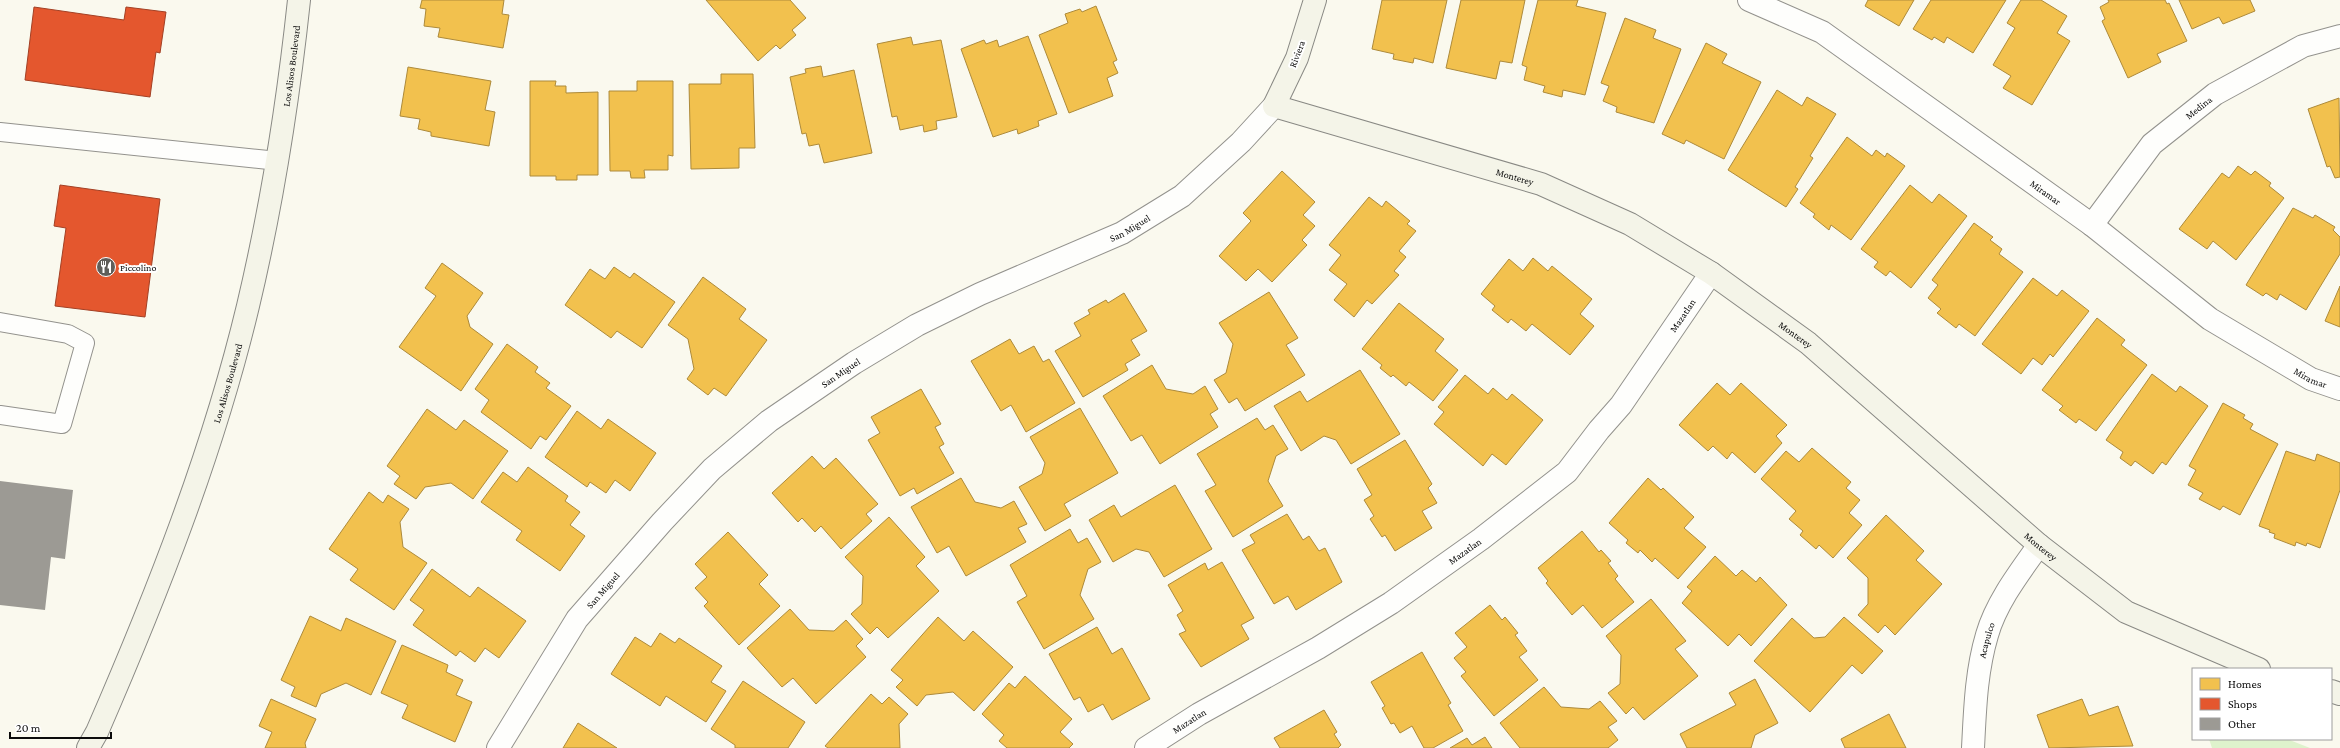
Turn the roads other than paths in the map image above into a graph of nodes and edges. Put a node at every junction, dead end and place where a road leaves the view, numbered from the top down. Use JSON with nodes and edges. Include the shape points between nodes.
{"nodes":[{"id":1,"x":299,"y":0,"type":"edge"},
{"id":2,"x":1316,"y":0,"type":"edge"},
{"id":3,"x":1749,"y":0,"type":"edge"},
{"id":4,"x":2340,"y":36,"type":"edge"},
{"id":5,"x":1274,"y":106,"type":"junction"},
{"id":6,"x":0,"y":132,"type":"edge"},
{"id":7,"x":278,"y":161,"type":"junction"},
{"id":8,"x":2092,"y":225,"type":"junction"},
{"id":9,"x":1710,"y":273,"type":"junction"},
{"id":10,"x":0,"y":322,"type":"edge"},
{"id":11,"x":2340,"y":388,"type":"edge"},
{"id":12,"x":0,"y":415,"type":"edge"},
{"id":13,"x":2039,"y":545,"type":"junction"},
{"id":14,"x":2257,"y":668,"type":"edge"},
{"id":15,"x":88,"y":748,"type":"edge"},
{"id":16,"x":498,"y":748,"type":"edge"},
{"id":17,"x":1146,"y":748,"type":"edge"},
{"id":18,"x":1973,"y":748,"type":"edge"}],
"edges":[{"from":1,"to":7,"type":"street","name":"Los Alisos Boulevard"},
{"from":2,"to":5,"type":"street","name":"Riviera","via":[[1297,58]]},
{"from":3,"to":8,"type":"street","name":"Miramar","via":[[1822,32]]},
{"from":4,"to":8,"type":"street","name":"Medina","via":[[2303,46],[2215,94],[2152,144]]},
{"from":5,"to":9,"type":"street","name":"Monterey","via":[[1541,184],[1630,224]]},
{"from":5,"to":16,"type":"street","name":"San Miguel","via":[[1241,142],[1182,196],[1128,229],[980,294],[917,326],[854,363],[769,421],[712,468],[577,619]]},
{"from":6,"to":7,"type":"lane"},
{"from":7,"to":15,"type":"street","name":"Los Alisos Boulevard","via":[[248,307],[186,510],[146,621],[98,732]]},
{"from":8,"to":11,"type":"street","name":"Miramar","via":[[2210,319],[2312,379]]},
{"from":9,"to":13,"type":"street","name":"Monterey","via":[[1808,342]]},
{"from":9,"to":17,"type":"street","name":"Mazatlan","via":[[1621,405],[1567,472],[1481,539],[1391,603],[1318,648],[1199,714]]},
{"from":10,"to":12,"type":"lane","via":[[68,334],[85,343],[62,424]]},
{"from":13,"to":14,"type":"street","name":"Monterey","via":[[2126,612]]},
{"from":13,"to":18,"type":"street","name":"Acapulco","via":[[2009,588],[1987,634],[1977,675]]}]}
